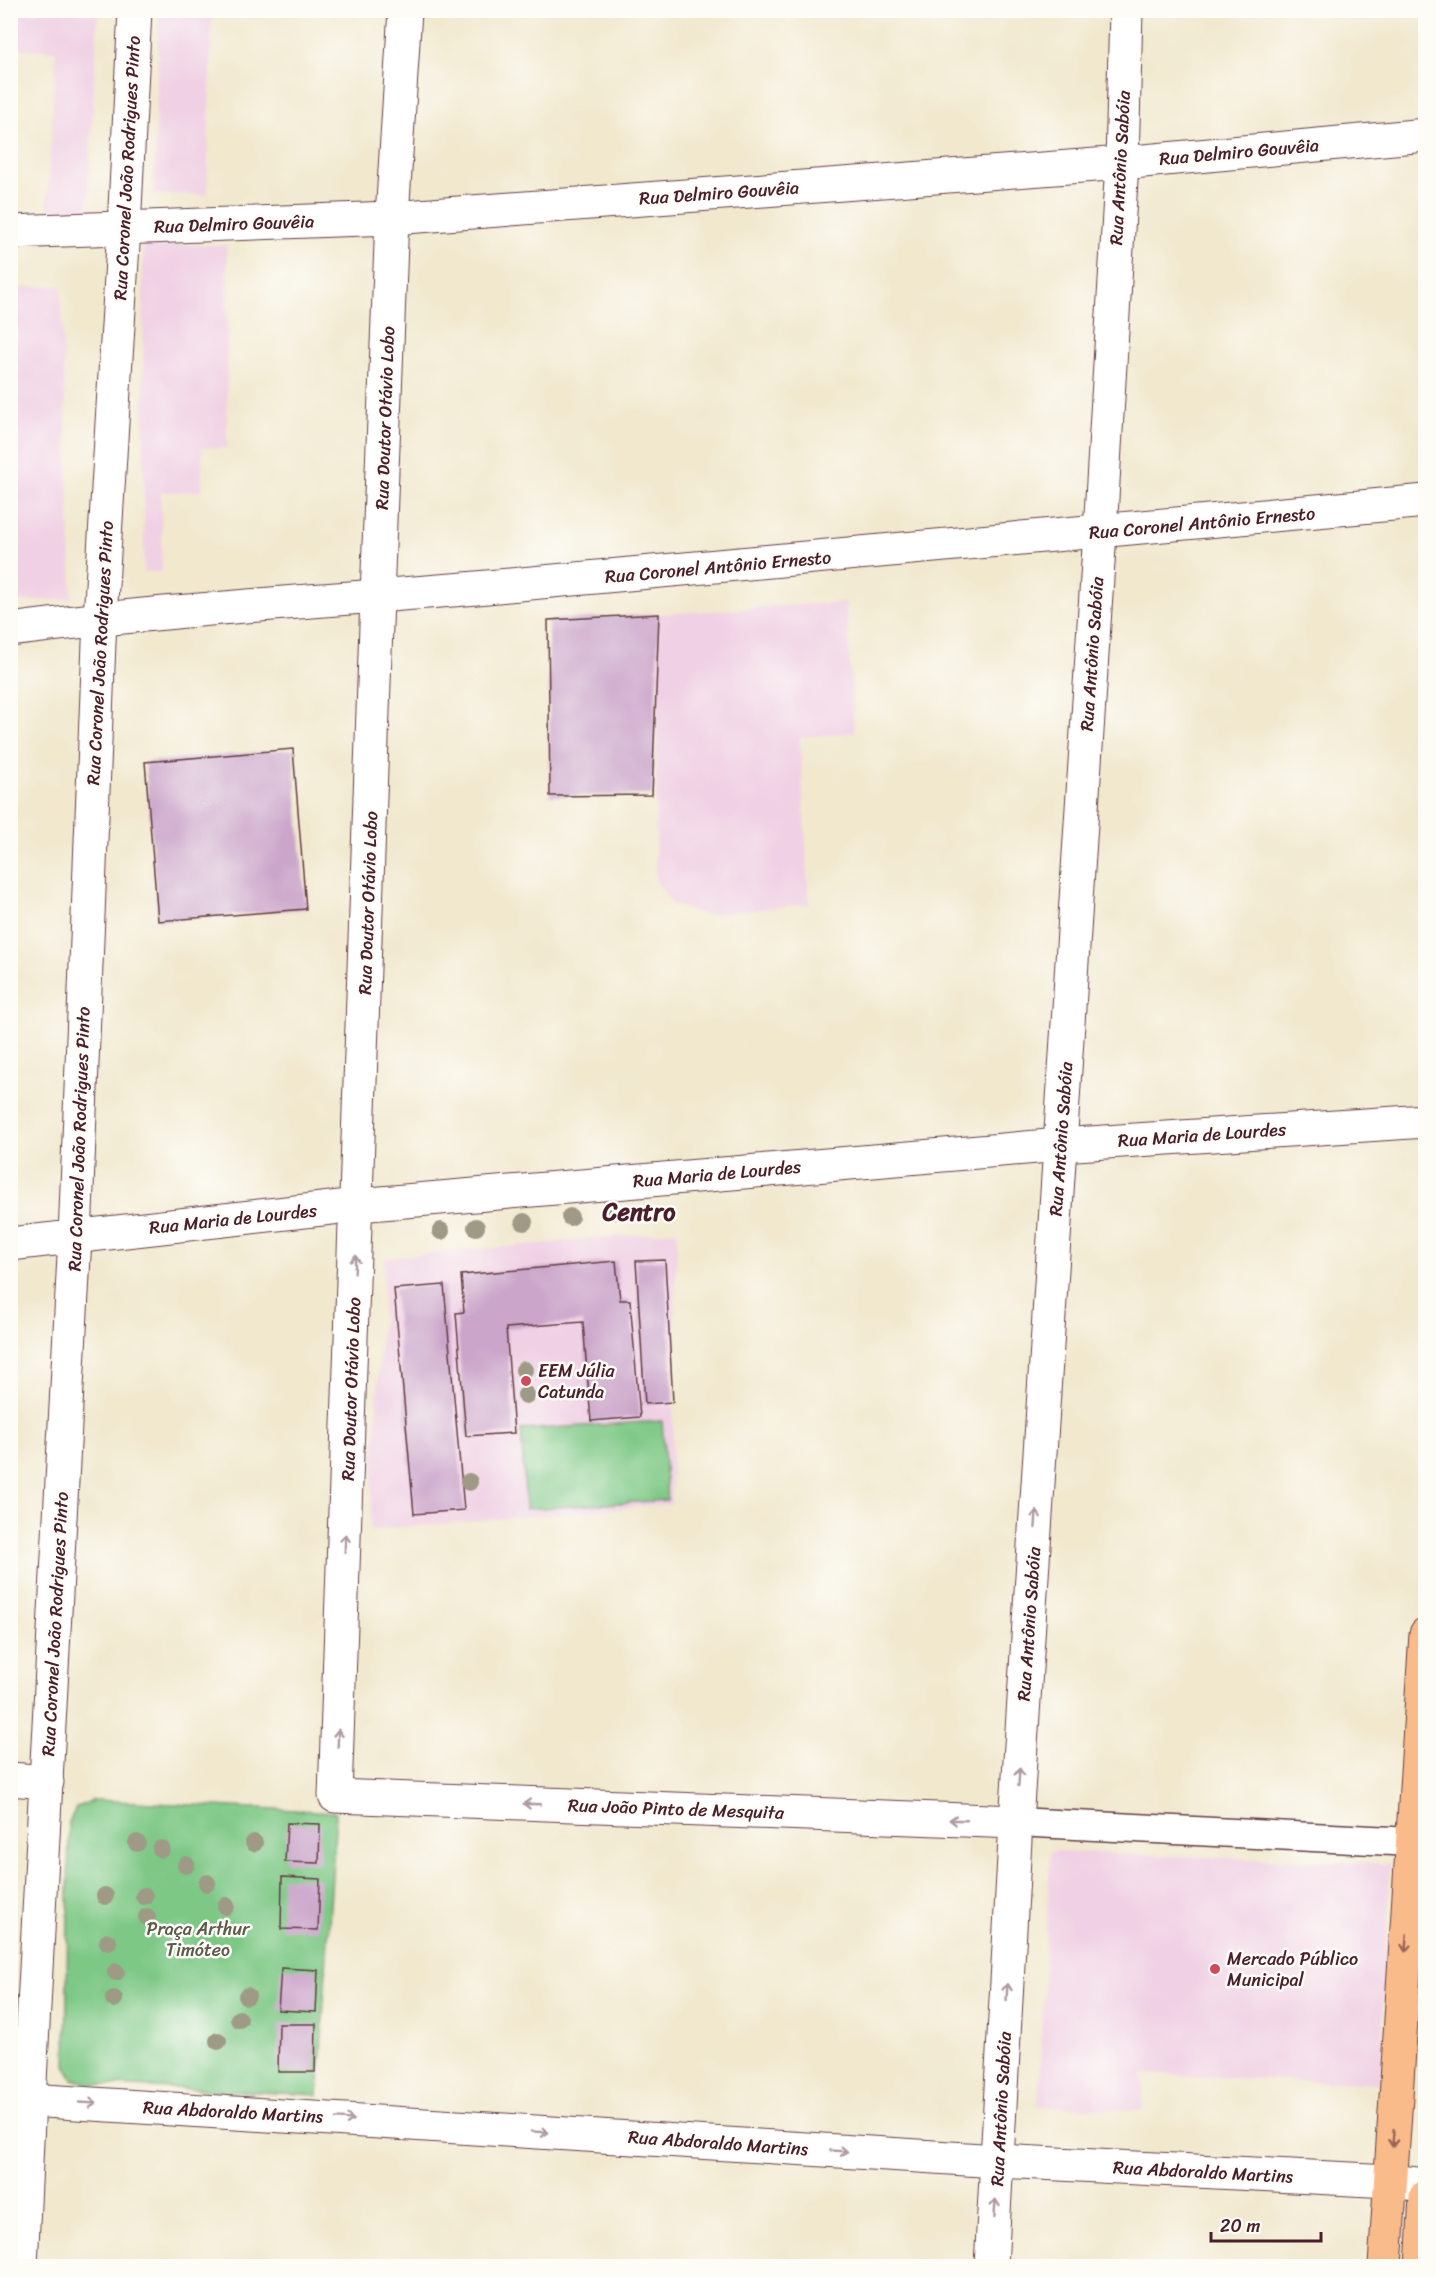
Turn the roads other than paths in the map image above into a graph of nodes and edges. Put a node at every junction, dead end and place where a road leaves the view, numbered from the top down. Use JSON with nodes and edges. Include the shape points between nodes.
{"nodes":[{"id":1,"x":135,"y":10,"type":"edge"},
{"id":2,"x":405,"y":10,"type":"edge"},
{"id":3,"x":1126,"y":10,"type":"edge"},
{"id":4,"x":1425,"y":135,"type":"edge"},
{"id":5,"x":1122,"y":163,"type":"junction"},
{"id":6,"x":392,"y":218,"type":"junction"},
{"id":7,"x":124,"y":228,"type":"junction"},
{"id":8,"x":10,"y":232,"type":"edge"},
{"id":9,"x":1425,"y":501,"type":"edge"},
{"id":10,"x":1100,"y":532,"type":"junction"},
{"id":11,"x":378,"y":597,"type":"junction"},
{"id":12,"x":100,"y":618,"type":"junction"},
{"id":13,"x":10,"y":630,"type":"edge"},
{"id":14,"x":1425,"y":1121,"type":"edge"},
{"id":15,"x":1060,"y":1145,"type":"junction"},
{"id":16,"x":358,"y":1205,"type":"junction"},
{"id":17,"x":75,"y":1237,"type":"junction"},
{"id":18,"x":10,"y":1244,"type":"edge"},
{"id":19,"x":1425,"y":1634,"type":"edge"},
{"id":20,"x":10,"y":1779,"type":"edge"},
{"id":21,"x":47,"y":1782,"type":"junction"},
{"id":22,"x":335,"y":1796,"type":"joint"},
{"id":23,"x":1016,"y":1822,"type":"junction"},
{"id":24,"x":1419,"y":1842,"type":"edge"},
{"id":25,"x":20,"y":2100,"type":"edge"},
{"id":26,"x":998,"y":2161,"type":"junction"},
{"id":27,"x":1390,"y":2181,"type":"junction"},
{"id":28,"x":1425,"y":2185,"type":"edge"},
{"id":29,"x":1425,"y":2196,"type":"edge"},
{"id":30,"x":21,"y":2266,"type":"edge"},
{"id":31,"x":991,"y":2266,"type":"edge"},
{"id":32,"x":1385,"y":2266,"type":"edge"},
{"id":33,"x":1422,"y":2266,"type":"edge"}],
"edges":[{"from":1,"to":7,"type":"street","name":"Rua Coronel João Rodrigues Pinto"},
{"from":2,"to":6,"type":"street","name":"Rua Doutor Otávio Lobo"},
{"from":3,"to":5,"type":"street","name":"Rua Antônio Sabóia"},
{"from":4,"to":5,"type":"street","name":"Rua Delmiro Gouvêia"},
{"from":5,"to":6,"type":"street","name":"Rua Delmiro Gouvêia"},
{"from":5,"to":10,"type":"street","name":"Rua Antônio Sabóia"},
{"from":6,"to":7,"type":"street","name":"Rua Delmiro Gouvêia"},
{"from":6,"to":11,"type":"street","name":"Rua Doutor Otávio Lobo"},
{"from":7,"to":8,"type":"street","name":"Rua Delmiro Gouvêia"},
{"from":7,"to":12,"type":"street","name":"Rua Coronel João Rodrigues Pinto"},
{"from":9,"to":10,"type":"street","name":"Rua Coronel Antônio Ernesto"},
{"from":10,"to":11,"type":"street","name":"Rua Coronel Antônio Ernesto"},
{"from":10,"to":15,"type":"street","name":"Rua Antônio Sabóia"},
{"from":11,"to":12,"type":"street","name":"Rua Coronel Antônio Ernesto"},
{"from":11,"to":16,"type":"street","name":"Rua Doutor Otávio Lobo"},
{"from":12,"to":13,"type":"street","name":"Rua Coronel Antônio Ernesto"},
{"from":12,"to":17,"type":"street","name":"Rua Coronel João Rodrigues Pinto"},
{"from":14,"to":15,"type":"street","name":"Rua Maria de Lourdes"},
{"from":15,"to":16,"type":"street","name":"Rua Maria de Lourdes"},
{"from":23,"to":15,"type":"street","name":"Rua Antônio Sabóia","one_way":true},
{"from":16,"to":17,"type":"street","name":"Rua Maria de Lourdes"},
{"from":22,"to":16,"type":"street","name":"Rua Doutor Otávio Lobo","one_way":true},
{"from":17,"to":18,"type":"street","name":"Rua Maria de Lourdes"},
{"from":17,"to":21,"type":"street","name":"Rua Coronel João Rodrigues Pinto"},
{"from":19,"to":24,"type":"main road"},
{"from":20,"to":21,"type":"street"},
{"from":21,"to":25,"type":"street","name":"Rua Coronel João Rodrigues Pinto"},
{"from":23,"to":22,"type":"street","name":"Rua João Pinto de Mesquita","one_way":true},
{"from":23,"to":24,"type":"street"},
{"from":26,"to":23,"type":"street","name":"Rua Antônio Sabóia","one_way":true},
{"from":24,"to":27,"type":"main road","one_way":true},
{"from":25,"to":26,"type":"street","name":"Rua Abdoraldo Martins","one_way":true},
{"from":25,"to":30,"type":"street","name":"Rua Coronel João Rodrigues Pinto"},
{"from":26,"to":27,"type":"street","name":"Rua Abdoraldo Martins"},
{"from":31,"to":26,"type":"street","name":"Rua Antônio Sabóia","one_way":true},
{"from":27,"to":28,"type":"street","name":"Rua Abdoraldo Martins"},
{"from":27,"to":32,"type":"main road"},
{"from":29,"to":33,"type":"main road"}]}
